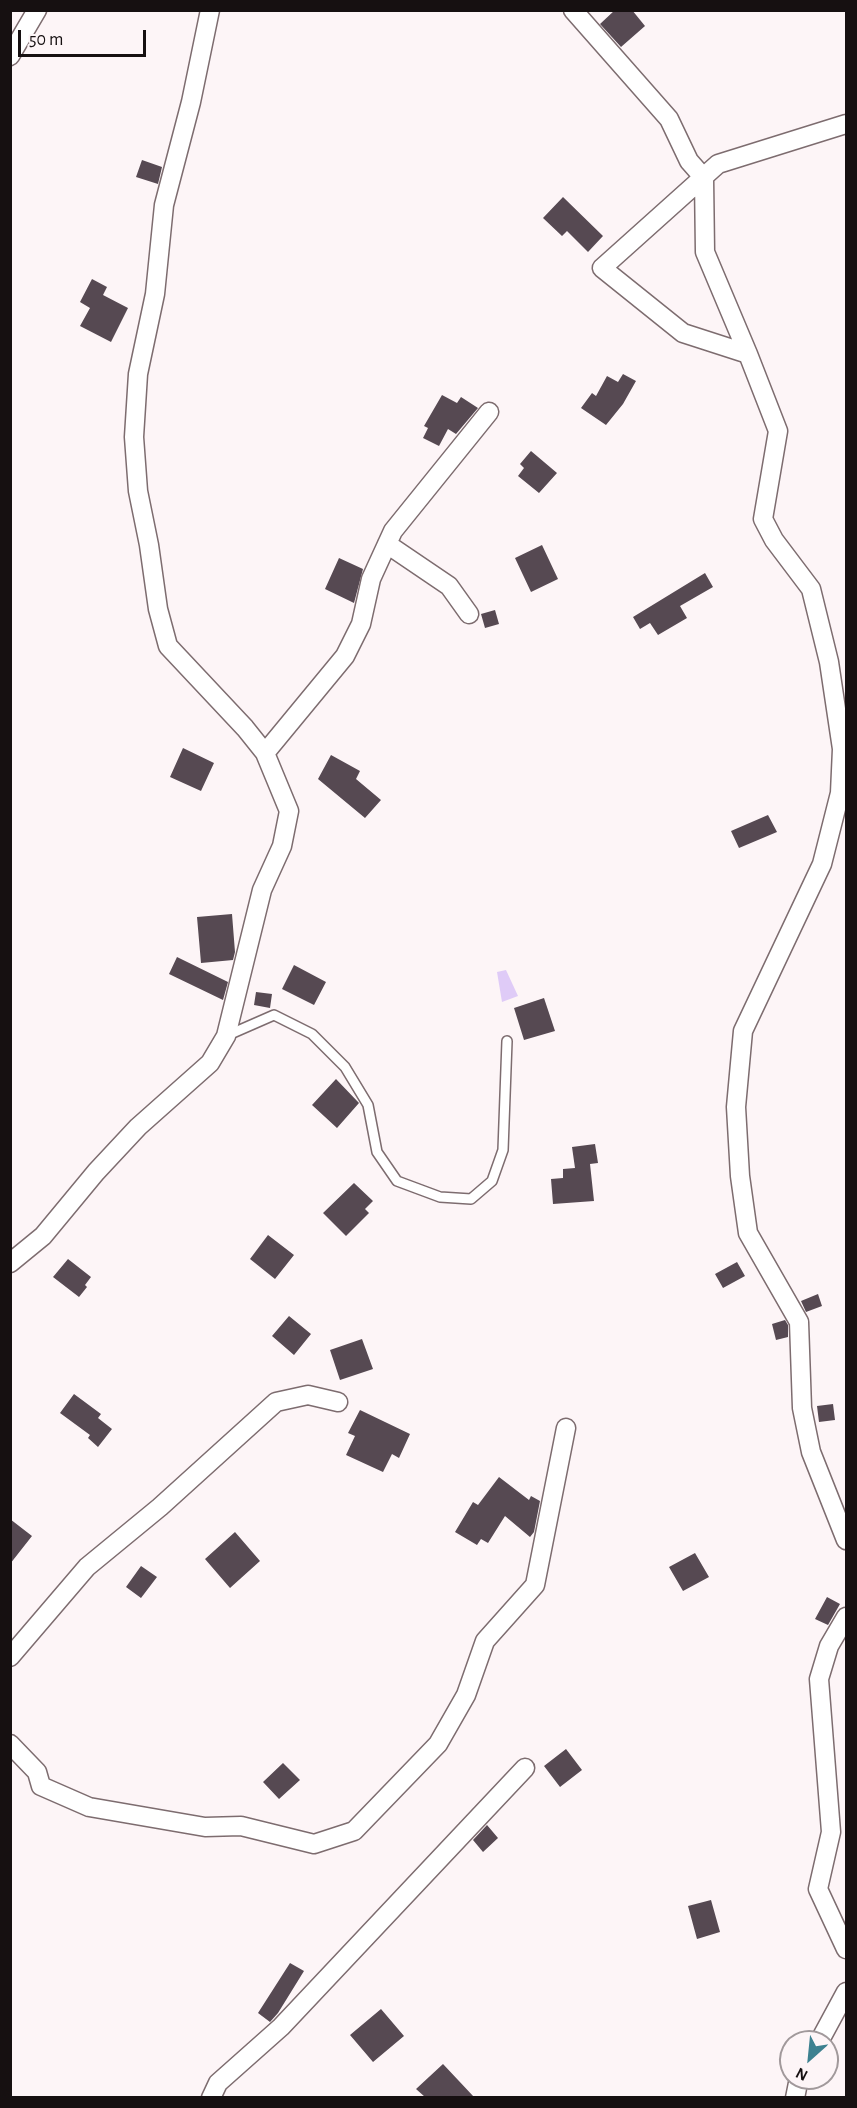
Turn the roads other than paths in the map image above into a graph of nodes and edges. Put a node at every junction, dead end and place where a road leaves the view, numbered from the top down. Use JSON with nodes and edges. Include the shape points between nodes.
{"nodes":[{"id":1,"x":37,"y":10,"type":"edge"},
{"id":2,"x":210,"y":10,"type":"edge"},
{"id":3,"x":573,"y":10,"type":"edge"},
{"id":4,"x":10,"y":56,"type":"edge"},
{"id":5,"x":846,"y":124,"type":"edge"},
{"id":6,"x":704,"y":178,"type":"junction"},
{"id":7,"x":748,"y":354,"type":"junction"},
{"id":8,"x":489,"y":412,"type":"dead end"},
{"id":9,"x":387,"y":544,"type":"junction"},
{"id":10,"x":469,"y":614,"type":"dead end"},
{"id":11,"x":265,"y":753,"type":"junction"},
{"id":12,"x":226,"y":1036,"type":"junction"},
{"id":13,"x":507,"y":1041,"type":"dead end"},
{"id":14,"x":10,"y":1263,"type":"edge"},
{"id":15,"x":338,"y":1402,"type":"dead end"},
{"id":16,"x":566,"y":1428,"type":"dead end"},
{"id":17,"x":846,"y":1540,"type":"edge"},
{"id":18,"x":846,"y":1617,"type":"edge"},
{"id":19,"x":846,"y":1642,"type":"edge"},
{"id":20,"x":10,"y":1657,"type":"edge"},
{"id":21,"x":819,"y":1679,"type":"junction"},
{"id":22,"x":10,"y":1744,"type":"edge"},
{"id":23,"x":525,"y":1768,"type":"dead end"},
{"id":24,"x":846,"y":1948,"type":"edge"},
{"id":25,"x":846,"y":1992,"type":"edge"},
{"id":26,"x":825,"y":2030,"type":"edge"},
{"id":27,"x":211,"y":2097,"type":"edge"}],
"edges":[{"from":1,"to":4,"type":"street"},
{"from":2,"to":11,"type":"street","via":[[164,205],[154,294],[138,375],[135,458],[168,646]]},
{"from":3,"to":6,"type":"street","via":[[669,119],[689,161]]},
{"from":5,"to":6,"type":"street","via":[[718,164]]},
{"from":6,"to":7,"type":"street","via":[[705,252]]},
{"from":6,"to":7,"type":"street","via":[[602,268],[683,333]]},
{"from":7,"to":17,"type":"street","via":[[778,431],[763,519],[811,589],[829,662],[842,749],[840,793],[822,864],[744,1031],[736,1107],[740,1176],[748,1233],[799,1322],[802,1408],[811,1452]]},
{"from":8,"to":9,"type":"street","via":[[393,531]]},
{"from":9,"to":10,"type":"street","via":[[449,586]]},
{"from":9,"to":11,"type":"street","via":[[371,579],[361,624],[345,656]]},
{"from":11,"to":12,"type":"street","via":[[289,811],[282,846],[262,890]]},
{"from":12,"to":13,"type":"lane","via":[[274,1015],[312,1034],[345,1067],[368,1105],[377,1152],[397,1180],[440,1197],[471,1199],[492,1182],[503,1150]]},
{"from":12,"to":14,"type":"street","via":[[210,1063],[138,1127],[43,1236]]},
{"from":15,"to":20,"type":"street","via":[[308,1395],[276,1402],[87,1568]]},
{"from":16,"to":22,"type":"street","via":[[535,1585],[485,1641],[466,1695],[438,1744],[354,1832],[314,1844],[241,1826],[205,1827],[89,1807],[41,1786],[37,1772]]},
{"from":18,"to":21,"type":"street","via":[[829,1646]]},
{"from":19,"to":21,"type":"street"},
{"from":21,"to":24,"type":"street","via":[[831,1832],[818,1888]]},
{"from":23,"to":27,"type":"street","via":[[281,2027],[218,2083]]},
{"from":25,"to":26,"type":"street"}]}
